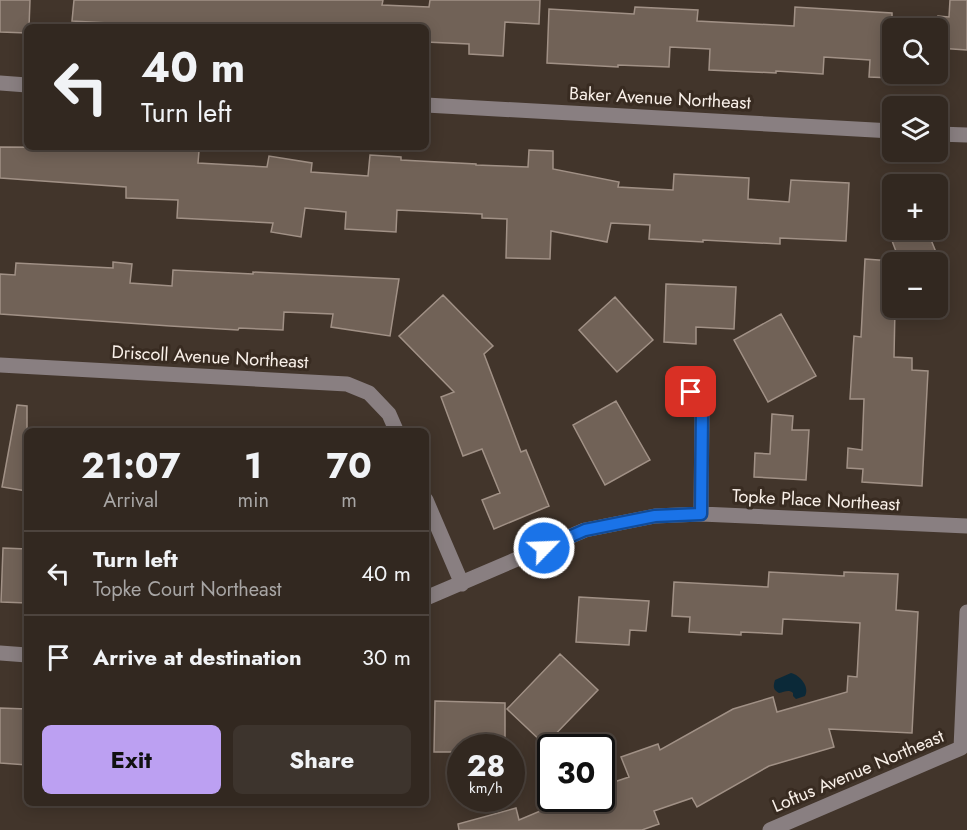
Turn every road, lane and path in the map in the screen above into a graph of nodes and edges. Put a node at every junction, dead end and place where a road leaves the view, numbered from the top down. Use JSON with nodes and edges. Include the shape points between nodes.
{"nodes":[{"id":1,"x":0,"y":83,"type":"edge"},
{"id":2,"x":24,"y":85,"type":"edge"},
{"id":3,"x":429,"y":105,"type":"edge"},
{"id":4,"x":882,"y":130,"type":"edge"},
{"id":5,"x":948,"y":134,"type":"edge"},
{"id":6,"x":967,"y":135,"type":"edge"},
{"id":7,"x":0,"y":365,"type":"edge"},
{"id":8,"x":691,"y":392,"type":"dead end"},
{"id":9,"x":395,"y":428,"type":"edge"},
{"id":10,"x":429,"y":507,"type":"edge"},
{"id":11,"x":701,"y":514,"type":"junction"},
{"id":12,"x":967,"y":526,"type":"edge"},
{"id":13,"x":462,"y":584,"type":"junction"},
{"id":14,"x":429,"y":597,"type":"edge"},
{"id":15,"x":967,"y":612,"type":"edge"},
{"id":16,"x":0,"y":653,"type":"edge"},
{"id":17,"x":24,"y":655,"type":"edge"},
{"id":18,"x":770,"y":830,"type":"edge"}],
"edges":[{"from":1,"to":2,"type":"street"},
{"from":3,"to":4,"type":"street","name":"Baker Avenue Northeast"},
{"from":5,"to":6,"type":"street"},
{"from":7,"to":9,"type":"street","name":"Driscoll Avenue Northeast","via":[[347,384],[369,393],[389,414]]},
{"from":8,"to":11,"type":"street","via":[[702,410]]},
{"from":10,"to":13,"type":"street"},
{"from":11,"to":12,"type":"street","name":"Topke Place Northeast"},
{"from":11,"to":13,"type":"street","name":"Topke Place Northeast","via":[[655,516],[585,530]]},
{"from":13,"to":14,"type":"street","name":"Topke Place Northeast"},
{"from":15,"to":18,"type":"street","name":"Loftus Avenue Northeast","via":[[961,748]]},
{"from":16,"to":17,"type":"street"}]}
